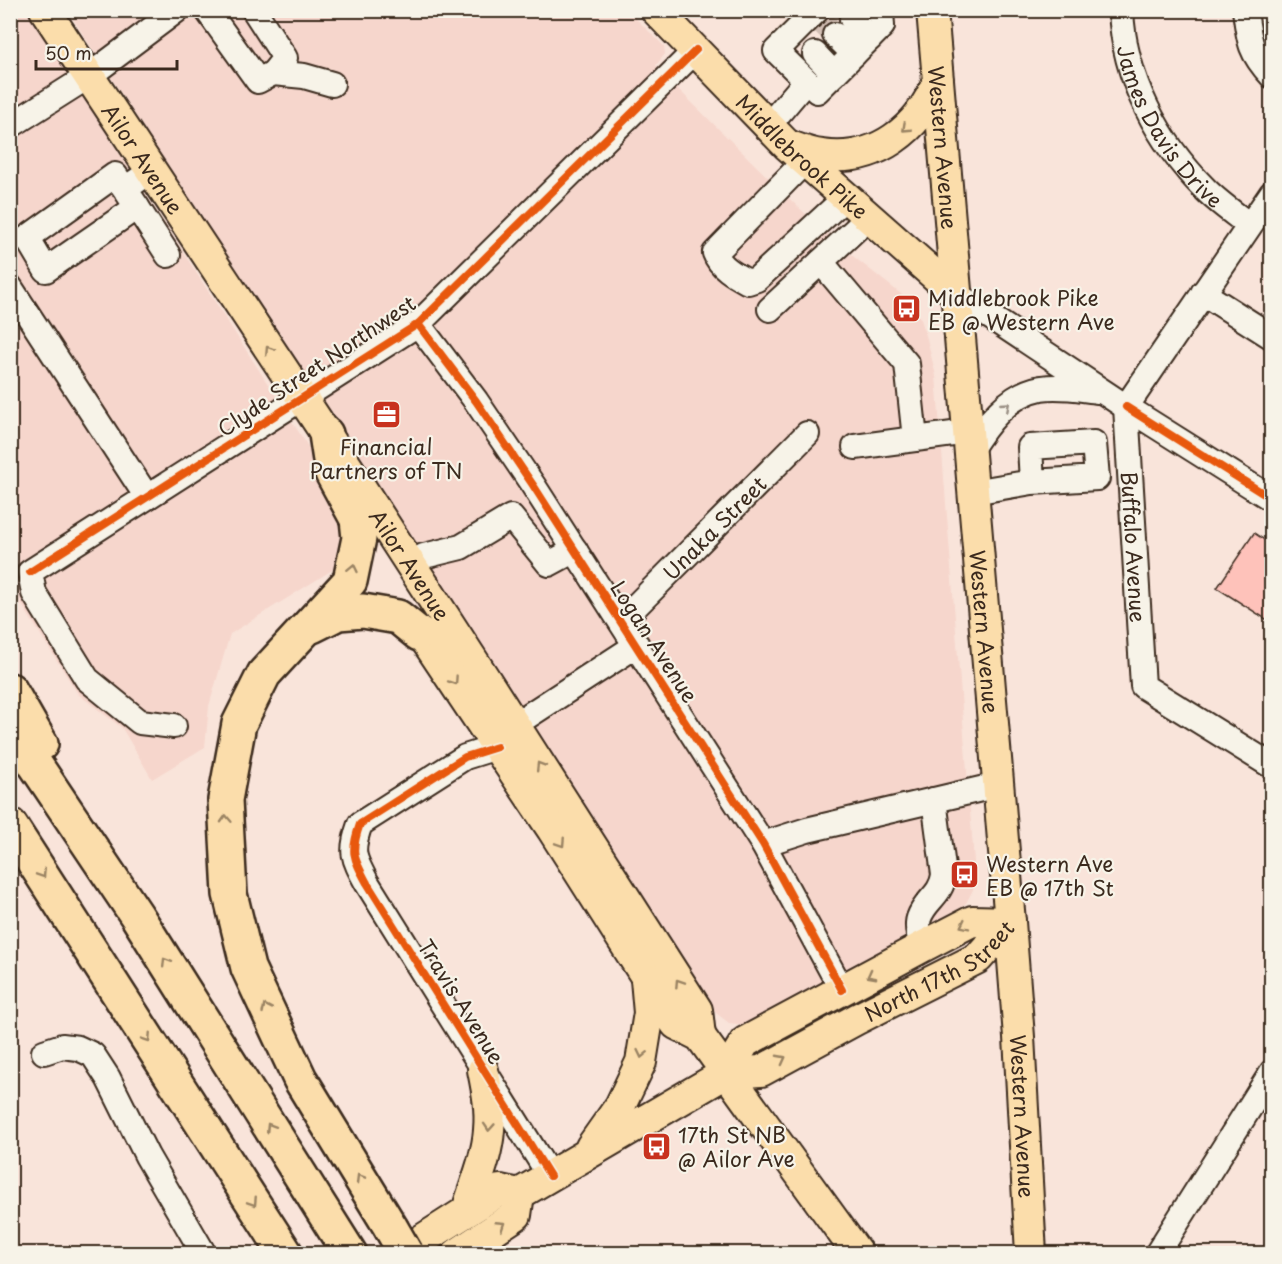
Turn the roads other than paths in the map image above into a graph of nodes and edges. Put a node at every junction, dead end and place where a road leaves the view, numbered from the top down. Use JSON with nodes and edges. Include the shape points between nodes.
{"nodes":[{"id":1,"x":45,"y":10,"type":"edge"},
{"id":2,"x":60,"y":10,"type":"edge"},
{"id":3,"x":177,"y":10,"type":"edge"},
{"id":4,"x":207,"y":10,"type":"edge"},
{"id":5,"x":254,"y":10,"type":"edge"},
{"id":6,"x":657,"y":10,"type":"edge"},
{"id":7,"x":881,"y":10,"type":"edge"},
{"id":8,"x":932,"y":10,"type":"edge"},
{"id":9,"x":1121,"y":10,"type":"edge"},
{"id":10,"x":1245,"y":10,"type":"edge"},
{"id":11,"x":827,"y":20,"type":"edge"},
{"id":12,"x":804,"y":41,"type":"junction"},
{"id":13,"x":862,"y":46,"type":"junction"},
{"id":14,"x":696,"y":50,"type":"junction"},
{"id":15,"x":82,"y":66,"type":"junction"},
{"id":16,"x":273,"y":73,"type":"junction"},
{"id":17,"x":834,"y":74,"type":"junction"},
{"id":18,"x":1272,"y":76,"type":"edge"},
{"id":19,"x":807,"y":81,"type":"junction"},
{"id":20,"x":938,"y":81,"type":"junction"},
{"id":21,"x":332,"y":84,"type":"dead end"},
{"id":22,"x":10,"y":126,"type":"edge"},
{"id":23,"x":787,"y":144,"type":"junction"},
{"id":24,"x":151,"y":171,"type":"junction"},
{"id":25,"x":1272,"y":193,"type":"edge"},
{"id":26,"x":846,"y":197,"type":"junction"},
{"id":27,"x":869,"y":217,"type":"junction"},
{"id":28,"x":185,"y":223,"type":"junction"},
{"id":29,"x":1248,"y":225,"type":"junction"},
{"id":30,"x":821,"y":262,"type":"junction"},
{"id":31,"x":10,"y":287,"type":"edge"},
{"id":32,"x":1203,"y":293,"type":"junction"},
{"id":33,"x":956,"y":294,"type":"junction"},
{"id":34,"x":770,"y":309,"type":"dead end"},
{"id":35,"x":418,"y":324,"type":"junction"},
{"id":36,"x":1272,"y":337,"type":"edge"},
{"id":37,"x":1103,"y":392,"type":"junction"},
{"id":38,"x":301,"y":398,"type":"junction"},
{"id":39,"x":1126,"y":407,"type":"junction"},
{"id":40,"x":326,"y":434,"type":"junction"},
{"id":41,"x":807,"y":434,"type":"dead end"},
{"id":42,"x":915,"y":440,"type":"junction"},
{"id":43,"x":968,"y":442,"type":"junction"},
{"id":44,"x":855,"y":447,"type":"dead end"},
{"id":45,"x":1129,"y":458,"type":"junction"},
{"id":46,"x":1096,"y":460,"type":"junction"},
{"id":47,"x":1032,"y":482,"type":"junction"},
{"id":48,"x":973,"y":492,"type":"junction"},
{"id":49,"x":147,"y":497,"type":"junction"},
{"id":50,"x":1272,"y":499,"type":"edge"},
{"id":51,"x":575,"y":550,"type":"junction"},
{"id":52,"x":410,"y":564,"type":"junction"},
{"id":53,"x":621,"y":621,"type":"junction"},
{"id":54,"x":305,"y":630,"type":"junction"},
{"id":55,"x":419,"y":634,"type":"joint"},
{"id":56,"x":637,"y":645,"type":"junction"},
{"id":57,"x":10,"y":690,"type":"edge"},
{"id":58,"x":174,"y":726,"type":"dead end"},
{"id":59,"x":10,"y":727,"type":"edge"},
{"id":60,"x":506,"y":736,"type":"junction"},
{"id":61,"x":1272,"y":765,"type":"edge"},
{"id":62,"x":998,"y":785,"type":"junction"},
{"id":63,"x":934,"y":800,"type":"junction"},
{"id":64,"x":10,"y":825,"type":"edge"},
{"id":65,"x":763,"y":844,"type":"junction"},
{"id":66,"x":137,"y":916,"type":"junction"},
{"id":67,"x":1010,"y":922,"type":"junction"},
{"id":68,"x":922,"y":947,"type":"junction"},
{"id":69,"x":645,"y":976,"type":"junction"},
{"id":70,"x":842,"y":990,"type":"junction"},
{"id":71,"x":700,"y":1036,"type":"junction"},
{"id":72,"x":44,"y":1052,"type":"dead end"},
{"id":73,"x":483,"y":1070,"type":"junction"},
{"id":74,"x":1272,"y":1072,"type":"edge"},
{"id":75,"x":726,"y":1073,"type":"junction"},
{"id":76,"x":585,"y":1155,"type":"junction"},
{"id":77,"x":550,"y":1176,"type":"junction"},
{"id":78,"x":519,"y":1194,"type":"junction"},
{"id":79,"x":467,"y":1211,"type":"junction"},
{"id":80,"x":399,"y":1245,"type":"edge"},
{"id":81,"x":348,"y":1250,"type":"edge"},
{"id":82,"x":466,"y":1251,"type":"edge"},
{"id":83,"x":204,"y":1254,"type":"edge"},
{"id":84,"x":286,"y":1254,"type":"edge"},
{"id":85,"x":858,"y":1254,"type":"edge"},
{"id":86,"x":1031,"y":1254,"type":"edge"},
{"id":87,"x":1157,"y":1254,"type":"edge"}],
"edges":[{"from":1,"to":15,"type":"main road","name":"Ailor Avenue"},
{"from":2,"to":15,"type":"main road"},
{"from":3,"to":15,"type":"street"},
{"from":4,"to":16,"type":"street","via":[[258,81]]},
{"from":5,"to":16,"type":"street","via":[[285,58]]},
{"from":6,"to":14,"type":"main road","name":"Middlebrook Pike"},
{"from":7,"to":13,"type":"street","via":[[882,26]]},
{"from":8,"to":20,"type":"main road","name":"Western Avenue"},
{"from":9,"to":29,"type":"street","name":"James Davis Drive","via":[[1129,65],[1146,109],[1206,190]]},
{"from":10,"to":18,"type":"street","via":[[1250,44],[1258,61]]},
{"from":11,"to":12,"type":"street"},
{"from":11,"to":13,"type":"street"},
{"from":12,"to":17,"type":"street"},
{"from":12,"to":19,"type":"street","via":[[776,51]]},
{"from":13,"to":17,"type":"street"},
{"from":14,"to":23,"type":"main road","name":"Middlebrook Pike"},
{"from":14,"to":35,"type":"street","name":"Clyde Street Northwest"},
{"from":15,"to":22,"type":"street"},
{"from":15,"to":24,"type":"main road","name":"Ailor Avenue"},
{"from":16,"to":21,"type":"street"},
{"from":17,"to":19,"type":"street","via":[[817,91]]},
{"from":19,"to":23,"type":"street"},
{"from":20,"to":23,"type":"main road","one_way":true,"via":[[911,124],[872,152],[821,155]]},
{"from":20,"to":33,"type":"main road","name":"Western Avenue"},
{"from":23,"to":26,"type":"main road","name":"Middlebrook Pike"},
{"from":23,"to":26,"type":"street","via":[[716,253],[731,273],[747,282],[758,279]]},
{"from":24,"to":28,"type":"main road","name":"Ailor Avenue"},
{"from":24,"to":28,"type":"street","via":[[131,198],[163,247]]},
{"from":25,"to":29,"type":"street"},
{"from":26,"to":27,"type":"main road","name":"Middlebrook Pike"},
{"from":27,"to":30,"type":"street"},
{"from":27,"to":33,"type":"main road","name":"Middlebrook Pike"},
{"from":38,"to":28,"type":"main road","name":"Ailor Avenue","one_way":true},
{"from":29,"to":32,"type":"street"},
{"from":30,"to":34,"type":"street"},
{"from":30,"to":42,"type":"street","via":[[907,364]]},
{"from":31,"to":49,"type":"street"},
{"from":32,"to":36,"type":"street"},
{"from":32,"to":39,"type":"street"},
{"from":33,"to":37,"type":"street"},
{"from":33,"to":43,"type":"main road","name":"Western Avenue"},
{"from":35,"to":38,"type":"street","name":"Clyde Street Northwest"},
{"from":35,"to":51,"type":"street","name":"Logan Avenue","via":[[476,401]]},
{"from":37,"to":39,"type":"street"},
{"from":43,"to":37,"type":"street","one_way":true,"via":[[1013,400],[1028,392],[1055,387]]},
{"from":38,"to":40,"type":"main road","name":"Ailor Avenue"},
{"from":38,"to":49,"type":"street","name":"Clyde Street Northwest"},
{"from":39,"to":45,"type":"street","name":"Buffalo Avenue"},
{"from":39,"to":50,"type":"street"},
{"from":40,"to":52,"type":"main road","name":"Ailor Avenue"},
{"from":54,"to":40,"type":"highway","one_way":true,"via":[[350,581],[359,538],[357,519],[332,473]]},
{"from":41,"to":53,"type":"street","name":"Unaka Street"},
{"from":42,"to":43,"type":"street"},
{"from":42,"to":44,"type":"street"},
{"from":43,"to":48,"type":"main road","name":"Western Avenue"},
{"from":45,"to":46,"type":"street"},
{"from":45,"to":61,"type":"street","name":"Buffalo Avenue","via":[[1143,686]]},
{"from":46,"to":47,"type":"street","via":[[1097,478]]},
{"from":46,"to":47,"type":"street","via":[[1094,443],[1030,447]]},
{"from":47,"to":48,"type":"street"},
{"from":48,"to":62,"type":"main road","name":"Western Avenue"},
{"from":49,"to":58,"type":"street","name":"Clyde Street Northwest","via":[[30,572],[34,593],[87,680],[140,722]]},
{"from":51,"to":52,"type":"street","via":[[549,564],[511,517],[461,547],[423,555]]},
{"from":51,"to":53,"type":"street","name":"Logan Avenue"},
{"from":52,"to":60,"type":"main road","name":"Ailor Avenue"},
{"from":53,"to":56,"type":"street","name":"Logan Avenue"},
{"from":54,"to":55,"type":"highway","via":[[338,613],[363,610],[398,616]]},
{"from":80,"to":54,"type":"highway","one_way":true,"via":[[300,1079],[248,968],[230,894],[225,800],[239,724],[264,674]]},
{"from":55,"to":60,"type":"main road","name":"Ailor Avenue","one_way":true},
{"from":56,"to":60,"type":"street"},
{"from":56,"to":65,"type":"street","name":"Logan Avenue"},
{"from":57,"to":66,"type":"highway"},
{"from":59,"to":66,"type":"highway"},
{"from":60,"to":69,"type":"main road","name":"Ailor Avenue","one_way":true},
{"from":71,"to":60,"type":"main road","name":"Ailor Avenue","one_way":true,"via":[[697,1010]]},
{"from":60,"to":73,"type":"street","name":"Travis Avenue","via":[[465,757],[360,824],[353,843],[355,860],[367,883]]},
{"from":62,"to":63,"type":"street"},
{"from":62,"to":67,"type":"main road","name":"Western Avenue"},
{"from":63,"to":65,"type":"street"},
{"from":63,"to":68,"type":"street","via":[[944,875],[942,886],[919,919]]},
{"from":64,"to":84,"type":"highway","one_way":true},
{"from":65,"to":70,"type":"street","name":"Logan Avenue"},
{"from":81,"to":66,"type":"highway","one_way":true},
{"from":67,"to":68,"type":"main road","name":"North 17th Street","one_way":true,"via":[[972,921]]},
{"from":75,"to":67,"type":"main road","name":"North 17th Street","one_way":true,"via":[[761,1071],[978,958]]},
{"from":67,"to":86,"type":"main road","name":"Western Avenue"},
{"from":68,"to":70,"type":"main road","name":"North 17th Street","one_way":true},
{"from":69,"to":71,"type":"main road","name":"Ailor Avenue","via":[[676,1024]]},
{"from":69,"to":76,"type":"main road","one_way":true,"via":[[649,1012],[641,1062],[620,1106]]},
{"from":70,"to":75,"type":"main road","name":"North 17th Street","via":[[745,1042]]},
{"from":71,"to":75,"type":"main road","name":"Ailor Avenue"},
{"from":72,"to":83,"type":"street","via":[[62,1046],[93,1055]]},
{"from":73,"to":77,"type":"street","name":"Travis Avenue"},
{"from":73,"to":79,"type":"main road","one_way":true,"via":[[489,1131]]},
{"from":74,"to":87,"type":"street"},
{"from":75,"to":76,"type":"main road","name":"North 17th Street"},
{"from":75,"to":85,"type":"main road","name":"Ailor Avenue"},
{"from":76,"to":77,"type":"main road","name":"North 17th Street"},
{"from":77,"to":78,"type":"main road","name":"North 17th Street"},
{"from":78,"to":79,"type":"main road","name":"North 17th Street","via":[[500,1190]]},
{"from":82,"to":78,"type":"main road","one_way":true,"via":[[516,1215]]},
{"from":79,"to":80,"type":"main road","name":"North 17th Street"}]}
